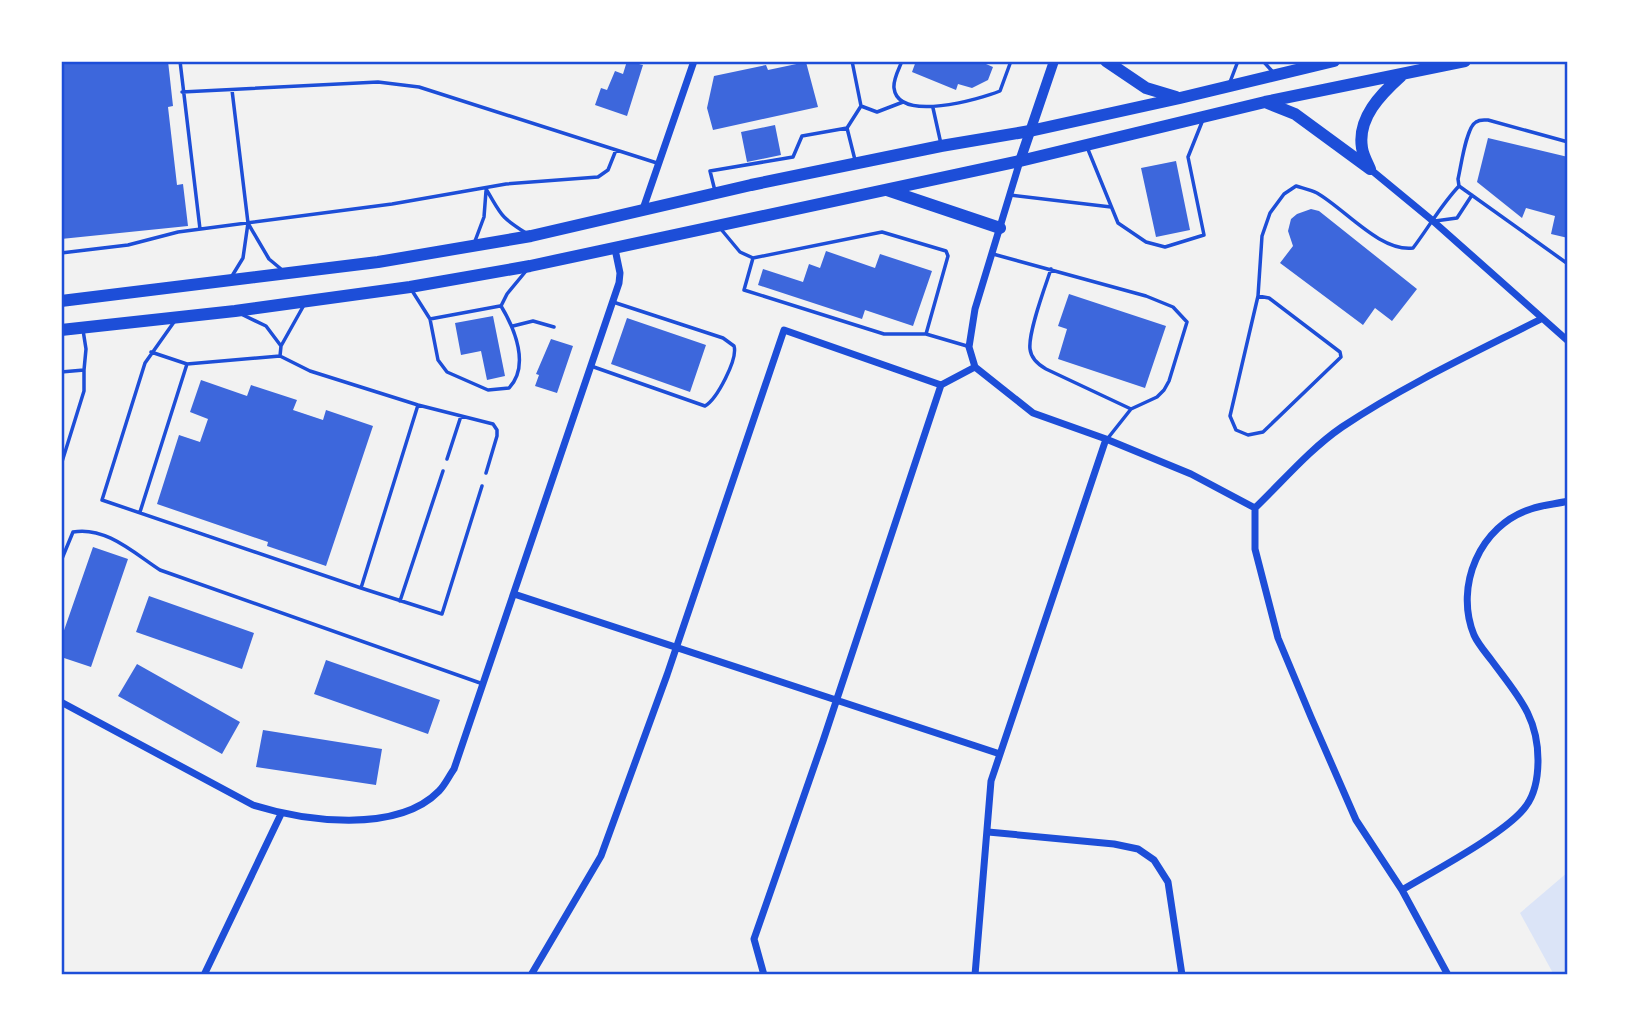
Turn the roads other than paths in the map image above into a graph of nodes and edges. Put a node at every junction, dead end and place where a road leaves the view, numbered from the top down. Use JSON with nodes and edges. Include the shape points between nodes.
{"nodes":[{"id":1,"x":180,"y":61,"type":"edge"},
{"id":2,"x":852,"y":61,"type":"edge"},
{"id":3,"x":902,"y":61,"type":"edge"},
{"id":4,"x":1011,"y":61,"type":"edge"},
{"id":5,"x":1054,"y":61,"type":"edge"},
{"id":6,"x":1107,"y":61,"type":"edge"},
{"id":7,"x":1238,"y":61,"type":"edge"},
{"id":8,"x":1263,"y":61,"type":"edge"},
{"id":9,"x":1335,"y":61,"type":"edge"},
{"id":10,"x":1465,"y":61,"type":"edge"},
{"id":11,"x":696,"y":62,"type":"edge"},
{"id":12,"x":1306,"y":65,"type":"edge"},
{"id":13,"x":1276,"y":75,"type":"junction"},
{"id":14,"x":1402,"y":75,"type":"junction"},
{"id":15,"x":1228,"y":87,"type":"junction"},
{"id":16,"x":232,"y":90,"type":"junction"},
{"id":17,"x":182,"y":92,"type":"junction"},
{"id":18,"x":1180,"y":98,"type":"junction"},
{"id":19,"x":903,"y":102,"type":"junction"},
{"id":20,"x":1265,"y":102,"type":"junction"},
{"id":21,"x":861,"y":106,"type":"junction"},
{"id":22,"x":933,"y":108,"type":"junction"},
{"id":23,"x":1204,"y":117,"type":"junction"},
{"id":24,"x":847,"y":128,"type":"junction"},
{"id":25,"x":1030,"y":131,"type":"junction"},
{"id":26,"x":1568,"y":142,"type":"edge"},
{"id":27,"x":1086,"y":145,"type":"junction"},
{"id":28,"x":941,"y":146,"type":"junction"},
{"id":29,"x":616,"y":150,"type":"junction"},
{"id":30,"x":1020,"y":161,"type":"junction"},
{"id":31,"x":659,"y":164,"type":"junction"},
{"id":32,"x":855,"y":164,"type":"junction"},
{"id":33,"x":1370,"y":169,"type":"junction"},
{"id":34,"x":1459,"y":186,"type":"junction"},
{"id":35,"x":486,"y":189,"type":"junction"},
{"id":36,"x":887,"y":190,"type":"junction"},
{"id":37,"x":716,"y":193,"type":"junction"},
{"id":38,"x":1010,"y":195,"type":"junction"},
{"id":39,"x":1472,"y":195,"type":"junction"},
{"id":40,"x":1111,"y":207,"type":"junction"},
{"id":41,"x":643,"y":210,"type":"junction"},
{"id":42,"x":1433,"y":221,"type":"junction"},
{"id":43,"x":248,"y":223,"type":"junction"},
{"id":44,"x":718,"y":227,"type":"junction"},
{"id":45,"x":1000,"y":228,"type":"junction"},
{"id":46,"x":201,"y":229,"type":"junction"},
{"id":47,"x":531,"y":236,"type":"junction"},
{"id":48,"x":473,"y":247,"type":"junction"},
{"id":49,"x":615,"y":249,"type":"junction"},
{"id":50,"x":61,"y":253,"type":"edge"},
{"id":51,"x":992,"y":254,"type":"junction"},
{"id":52,"x":753,"y":258,"type":"junction"},
{"id":53,"x":1568,"y":264,"type":"edge"},
{"id":54,"x":530,"y":266,"type":"junction"},
{"id":55,"x":1051,"y":269,"type":"junction"},
{"id":56,"x":286,"y":272,"type":"junction"},
{"id":57,"x":229,"y":279,"type":"junction"},
{"id":58,"x":410,"y":287,"type":"junction"},
{"id":59,"x":1258,"y":296,"type":"junction"},
{"id":60,"x":61,"y":301,"type":"edge"},
{"id":61,"x":307,"y":301,"type":"junction"},
{"id":62,"x":613,"y":302,"type":"junction"},
{"id":63,"x":501,"y":306,"type":"junction"},
{"id":64,"x":235,"y":311,"type":"junction"},
{"id":65,"x":179,"y":316,"type":"junction"},
{"id":66,"x":1541,"y":318,"type":"junction"},
{"id":67,"x":430,"y":319,"type":"junction"},
{"id":68,"x":513,"y":326,"type":"junction"},
{"id":69,"x":554,"y":327,"type":"dead end"},
{"id":70,"x":82,"y":328,"type":"junction"},
{"id":71,"x":61,"y":330,"type":"edge"},
{"id":72,"x":926,"y":334,"type":"junction"},
{"id":73,"x":1568,"y":341,"type":"edge"},
{"id":74,"x":281,"y":346,"type":"junction"},
{"id":75,"x":969,"y":347,"type":"junction"},
{"id":76,"x":151,"y":352,"type":"junction"},
{"id":77,"x":280,"y":356,"type":"junction"},
{"id":78,"x":187,"y":364,"type":"junction"},
{"id":79,"x":590,"y":366,"type":"junction"},
{"id":80,"x":975,"y":368,"type":"junction"},
{"id":81,"x":84,"y":370,"type":"junction"},
{"id":82,"x":61,"y":372,"type":"edge"},
{"id":83,"x":941,"y":385,"type":"junction"},
{"id":84,"x":418,"y":405,"type":"junction"},
{"id":85,"x":1131,"y":409,"type":"junction"},
{"id":86,"x":461,"y":416,"type":"junction"},
{"id":87,"x":1106,"y":439,"type":"junction"},
{"id":88,"x":447,"y":459,"type":"dead end"},
{"id":89,"x":61,"y":465,"type":"edge"},
{"id":90,"x":443,"y":471,"type":"dead end"},
{"id":91,"x":486,"y":473,"type":"dead end"},
{"id":92,"x":482,"y":486,"type":"dead end"},
{"id":93,"x":1568,"y":501,"type":"edge"},
{"id":94,"x":1255,"y":508,"type":"junction"},
{"id":95,"x":139,"y":513,"type":"junction"},
{"id":96,"x":61,"y":561,"type":"edge"},
{"id":97,"x":361,"y":589,"type":"junction"},
{"id":98,"x":514,"y":594,"type":"junction"},
{"id":99,"x":400,"y":601,"type":"junction"},
{"id":100,"x":676,"y":647,"type":"junction"},
{"id":101,"x":483,"y":684,"type":"junction"},
{"id":102,"x":837,"y":700,"type":"junction"},
{"id":103,"x":61,"y":702,"type":"edge"},
{"id":104,"x":1000,"y":754,"type":"junction"},
{"id":105,"x":281,"y":814,"type":"junction"},
{"id":106,"x":988,"y":832,"type":"junction"},
{"id":107,"x":1402,"y":890,"type":"junction"},
{"id":108,"x":204,"y":975,"type":"edge"},
{"id":109,"x":531,"y":975,"type":"edge"},
{"id":110,"x":764,"y":975,"type":"edge"},
{"id":111,"x":975,"y":975,"type":"edge"},
{"id":112,"x":1182,"y":975,"type":"edge"},
{"id":113,"x":1448,"y":975,"type":"edge"}],
"edges":[{"from":1,"to":17,"type":"lane"},
{"from":2,"to":21,"type":"lane"},
{"from":3,"to":19,"type":"lane","via":[[894,84]]},
{"from":4,"to":22,"type":"lane","via":[[1000,91]]},
{"from":5,"to":25,"type":"street"},
{"from":6,"to":18,"type":"highway","via":[[1146,88]]},
{"from":7,"to":15,"type":"lane"},
{"from":8,"to":13,"type":"lane"},
{"from":9,"to":12,"type":"highway"},
{"from":10,"to":14,"type":"highway"},
{"from":11,"to":31,"type":"street"},
{"from":12,"to":13,"type":"highway"},
{"from":13,"to":15,"type":"highway"},
{"from":14,"to":20,"type":"highway"},
{"from":14,"to":33,"type":"highway","via":[[1385,90],[1365,120],[1362,148]]},
{"from":15,"to":18,"type":"highway"},
{"from":16,"to":17,"type":"lane"},
{"from":16,"to":29,"type":"lane","via":[[378,82],[419,87]]},
{"from":16,"to":43,"type":"lane"},
{"from":17,"to":46,"type":"lane"},
{"from":18,"to":25,"type":"highway"},
{"from":19,"to":21,"type":"lane","via":[[877,112]]},
{"from":19,"to":22,"type":"lane"},
{"from":20,"to":23,"type":"highway"},
{"from":20,"to":33,"type":"highway","via":[[1295,114]]},
{"from":21,"to":24,"type":"lane"},
{"from":22,"to":28,"type":"lane"},
{"from":23,"to":27,"type":"highway"},
{"from":23,"to":40,"type":"lane","via":[[1188,157],[1204,235],[1165,247],[1146,242],[1118,223]]},
{"from":24,"to":32,"type":"lane"},
{"from":24,"to":37,"type":"lane","via":[[802,136],[793,157],[710,171]]},
{"from":25,"to":28,"type":"highway"},
{"from":25,"to":30,"type":"street"},
{"from":26,"to":34,"type":"lane","via":[[1479,120],[1469,135]]},
{"from":27,"to":30,"type":"highway"},
{"from":27,"to":40,"type":"lane"},
{"from":28,"to":32,"type":"highway"},
{"from":29,"to":31,"type":"lane"},
{"from":29,"to":35,"type":"lane","via":[[608,170],[598,177]]},
{"from":30,"to":36,"type":"highway"},
{"from":30,"to":38,"type":"street"},
{"from":31,"to":41,"type":"street"},
{"from":32,"to":37,"type":"highway"},
{"from":33,"to":42,"type":"street"},
{"from":34,"to":39,"type":"lane"},
{"from":34,"to":42,"type":"lane","via":[[1442,203]]},
{"from":35,"to":43,"type":"lane"},
{"from":35,"to":47,"type":"lane","via":[[499,214]]},
{"from":35,"to":48,"type":"lane","via":[[481,228]]},
{"from":36,"to":44,"type":"highway"},
{"from":36,"to":45,"type":"highway"},
{"from":37,"to":41,"type":"highway"},
{"from":38,"to":40,"type":"lane"},
{"from":38,"to":45,"type":"street"},
{"from":39,"to":42,"type":"lane","via":[[1457,218]]},
{"from":39,"to":53,"type":"lane"},
{"from":41,"to":47,"type":"highway"},
{"from":42,"to":59,"type":"lane","via":[[1413,248],[1402,249],[1315,192],[1296,186],[1270,213],[1262,236]]},
{"from":42,"to":66,"type":"street"},
{"from":43,"to":46,"type":"lane"},
{"from":43,"to":56,"type":"lane","via":[[269,259]]},
{"from":43,"to":57,"type":"lane","via":[[243,258]]},
{"from":44,"to":49,"type":"highway"},
{"from":44,"to":52,"type":"lane","via":[[740,252]]},
{"from":45,"to":51,"type":"street"},
{"from":46,"to":50,"type":"lane"},
{"from":47,"to":48,"type":"highway"},
{"from":48,"to":56,"type":"highway"},
{"from":49,"to":54,"type":"highway"},
{"from":49,"to":62,"type":"street","via":[[620,273]]},
{"from":51,"to":55,"type":"lane"},
{"from":51,"to":75,"type":"street"},
{"from":52,"to":72,"type":"lane","via":[[744,290],[884,334]]},
{"from":52,"to":72,"type":"lane","via":[[882,232],[946,251]]},
{"from":54,"to":58,"type":"highway"},
{"from":54,"to":63,"type":"lane"},
{"from":55,"to":85,"type":"lane","via":[[1033,327],[1032,355],[1039,366]]},
{"from":55,"to":85,"type":"lane","via":[[1146,296],[1173,307],[1187,322],[1170,381],[1157,397]]},
{"from":56,"to":57,"type":"highway"},
{"from":57,"to":60,"type":"highway"},
{"from":58,"to":61,"type":"highway"},
{"from":58,"to":67,"type":"lane"},
{"from":59,"to":59,"type":"lane","via":[[1230,416],[1236,430],[1248,435],[1263,432],[1341,357],[1269,298]]},
{"from":61,"to":64,"type":"highway"},
{"from":61,"to":74,"type":"lane"},
{"from":62,"to":79,"type":"street"},
{"from":62,"to":79,"type":"lane","via":[[723,338],[734,346],[735,359],[705,405]]},
{"from":63,"to":67,"type":"lane"},
{"from":63,"to":68,"type":"lane"},
{"from":64,"to":65,"type":"highway"},
{"from":64,"to":74,"type":"lane","via":[[266,326]]},
{"from":65,"to":70,"type":"highway"},
{"from":65,"to":76,"type":"lane"},
{"from":66,"to":73,"type":"street"},
{"from":66,"to":94,"type":"street","via":[[1417,382],[1340,429]]},
{"from":67,"to":68,"type":"lane","via":[[438,360],[447,372],[488,390],[509,388],[516,381],[520,357]]},
{"from":68,"to":69,"type":"lane","via":[[533,321]]},
{"from":70,"to":71,"type":"highway"},
{"from":70,"to":81,"type":"lane"},
{"from":72,"to":75,"type":"lane"},
{"from":74,"to":77,"type":"lane"},
{"from":75,"to":80,"type":"street"},
{"from":76,"to":78,"type":"lane"},
{"from":76,"to":95,"type":"lane","via":[[102,500]]},
{"from":77,"to":78,"type":"lane"},
{"from":77,"to":84,"type":"lane","via":[[310,371]]},
{"from":78,"to":95,"type":"lane"},
{"from":79,"to":98,"type":"street"},
{"from":80,"to":83,"type":"street"},
{"from":80,"to":87,"type":"street","via":[[1033,413]]},
{"from":81,"to":82,"type":"lane"},
{"from":81,"to":89,"type":"lane","via":[[84,391]]},
{"from":83,"to":100,"type":"street","via":[[784,330]]},
{"from":83,"to":102,"type":"street"},
{"from":84,"to":86,"type":"lane"},
{"from":84,"to":97,"type":"lane"},
{"from":85,"to":87,"type":"lane"},
{"from":86,"to":88,"type":"lane"},
{"from":86,"to":91,"type":"lane","via":[[496,428],[498,436]]},
{"from":87,"to":94,"type":"street","via":[[1191,474]]},
{"from":87,"to":104,"type":"street"},
{"from":90,"to":99,"type":"lane"},
{"from":92,"to":99,"type":"lane","via":[[442,614]]},
{"from":93,"to":107,"type":"street","via":[[1529,509],[1497,528],[1478,552],[1468,588],[1468,616],[1475,637],[1531,716],[1538,742],[1538,775],[1526,806],[1503,828]]},
{"from":94,"to":107,"type":"street","via":[[1255,549],[1278,638],[1356,820]]},
{"from":95,"to":97,"type":"lane"},
{"from":96,"to":101,"type":"lane","via":[[73,532],[97,534],[123,544],[160,570]]},
{"from":97,"to":99,"type":"lane"},
{"from":98,"to":100,"type":"street"},
{"from":98,"to":101,"type":"street"},
{"from":100,"to":102,"type":"street"},
{"from":100,"to":109,"type":"street","via":[[601,856]]},
{"from":101,"to":105,"type":"street","via":[[454,769],[440,791],[423,803],[383,818]]},
{"from":102,"to":104,"type":"street"},
{"from":102,"to":110,"type":"street","via":[[754,939]]},
{"from":103,"to":105,"type":"street","via":[[253,805]]},
{"from":104,"to":106,"type":"street","via":[[991,781]]},
{"from":105,"to":108,"type":"street"},
{"from":106,"to":111,"type":"street"},
{"from":106,"to":112,"type":"street","via":[[1114,844],[1138,849],[1154,860],[1168,882]]},
{"from":107,"to":113,"type":"street"}]}
